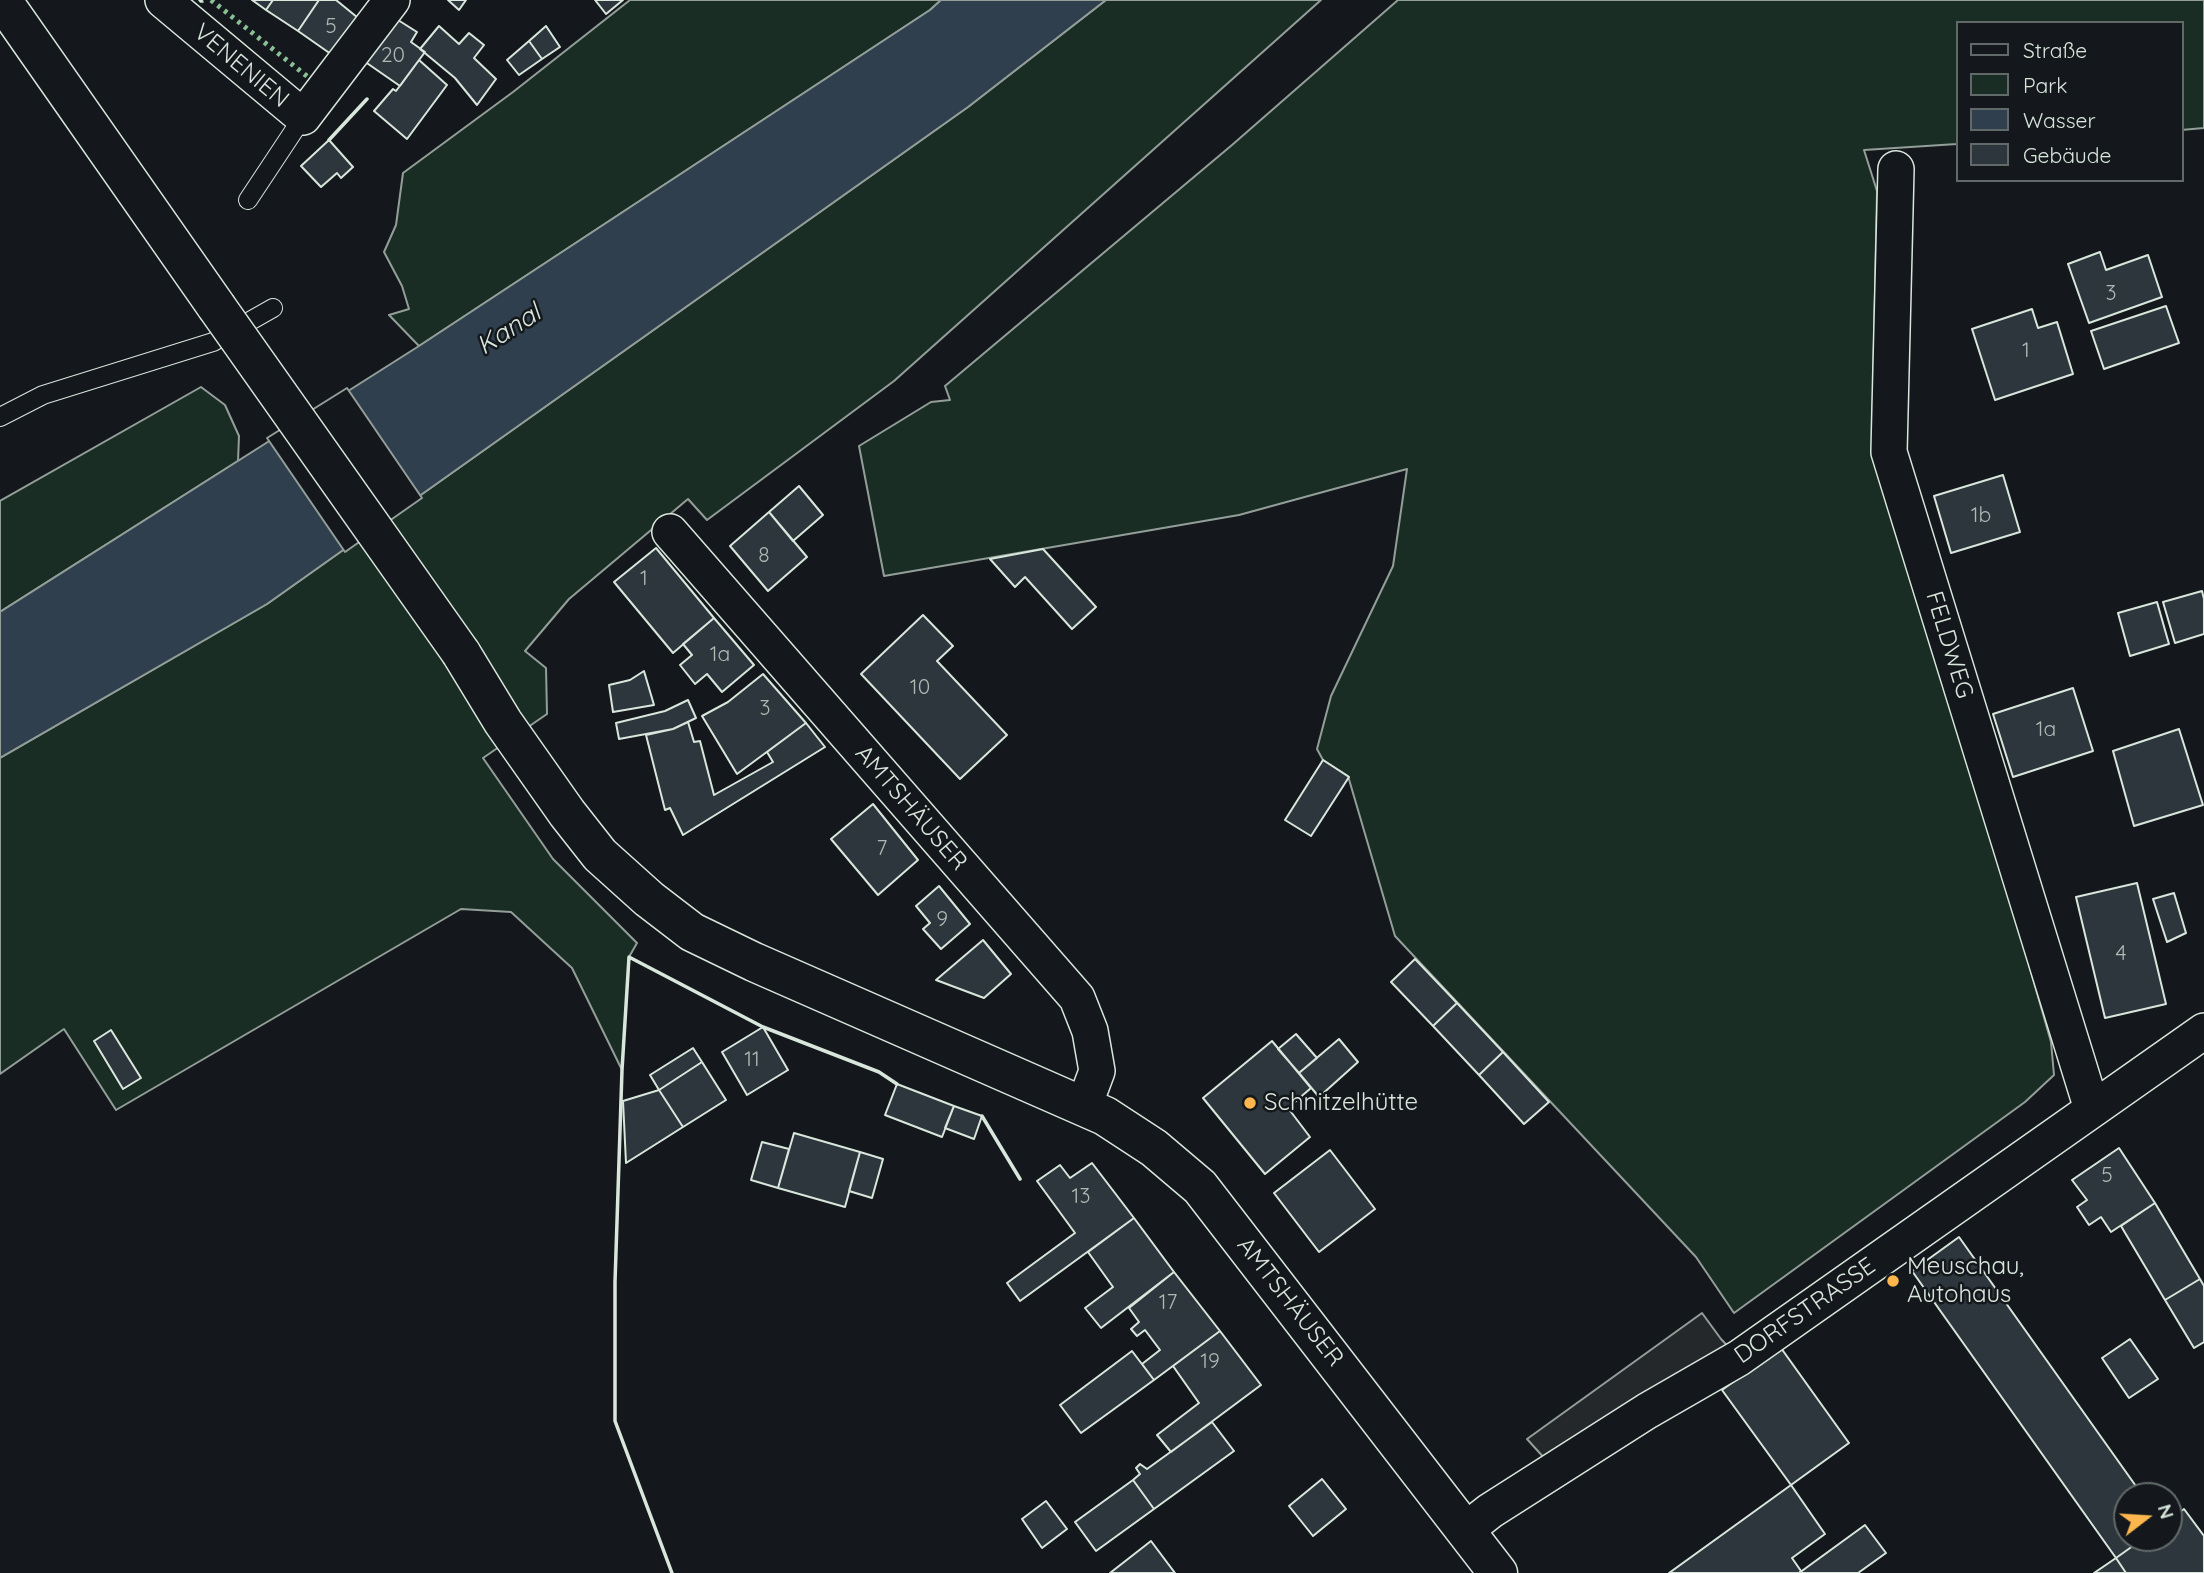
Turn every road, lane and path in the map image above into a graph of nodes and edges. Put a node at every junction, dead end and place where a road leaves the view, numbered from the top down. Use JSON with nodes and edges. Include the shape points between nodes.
{"nodes":[{"id":1,"x":2,"y":0,"type":"edge"},
{"id":2,"x":163,"y":0,"type":"edge"},
{"id":3,"x":392,"y":0,"type":"edge"},
{"id":4,"x":303,"y":117,"type":"junction"},
{"id":5,"x":1896,"y":169,"type":"dead end"},
{"id":6,"x":248,"y":200,"type":"dead end"},
{"id":7,"x":274,"y":309,"type":"dead end"},
{"id":8,"x":0,"y":418,"type":"edge"},
{"id":9,"x":670,"y":532,"type":"dead end"},
{"id":10,"x":2204,"y":1031,"type":"edge"},
{"id":11,"x":1084,"y":1106,"type":"junction"},
{"id":12,"x":2092,"y":1109,"type":"junction"},
{"id":13,"x":1466,"y":1530,"type":"junction"},
{"id":14,"x":1499,"y":1573,"type":"edge"}],
"edges":[{"from":1,"to":11,"type":"main road","name":"AMTSHÄUSER","bridge":true,"via":[[461,653],[567,814],[600,855],[692,932]]},
{"from":2,"to":4,"type":"street","name":"VENENIEN"},
{"from":3,"to":4,"type":"street","name":"VENENIEN"},
{"from":4,"to":6,"type":"lane"},
{"from":5,"to":12,"type":"street","name":"FELDWEG","via":[[1889,452]]},
{"from":7,"to":8,"type":"lane","via":[[213,342],[43,394]]},
{"from":9,"to":11,"type":"street","name":"AMTSHÄUSER","via":[[1077,998],[1090,1031],[1097,1071]]},
{"from":10,"to":12,"type":"street","name":"DORFSTRASSE"},
{"from":11,"to":13,"type":"main road","name":"AMTSHÄUSER","via":[[1154,1148],[1200,1187]]},
{"from":12,"to":13,"type":"street","name":"DORFSTRASSE","via":[[1740,1358],[1647,1411]]},
{"from":13,"to":14,"type":"main road","name":"AMTSHÄUSER"}]}
